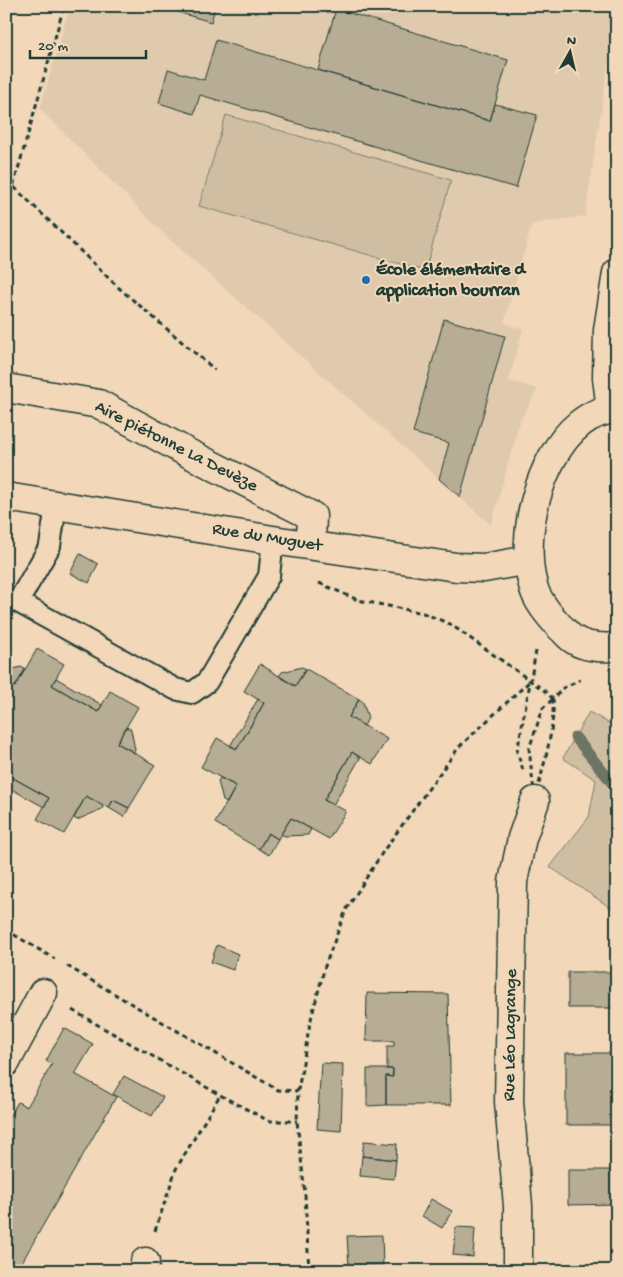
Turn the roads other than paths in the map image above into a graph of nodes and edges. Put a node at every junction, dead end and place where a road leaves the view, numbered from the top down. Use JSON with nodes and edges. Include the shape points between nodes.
{"nodes":[{"id":1,"x":617,"y":273,"type":"edge"},
{"id":2,"x":6,"y":388,"type":"edge"},
{"id":3,"x":614,"y":409,"type":"edge"},
{"id":4,"x":6,"y":497,"type":"edge"},
{"id":5,"x":56,"y":505,"type":"junction"},
{"id":6,"x":273,"y":540,"type":"junction"},
{"id":7,"x":311,"y":545,"type":"junction"},
{"id":8,"x":529,"y":560,"type":"junction"},
{"id":9,"x":617,"y":647,"type":"edge"},
{"id":10,"x":530,"y":787,"type":"road end"},
{"id":11,"x":43,"y":993,"type":"road end"},
{"id":12,"x":6,"y":1062,"type":"edge"},
{"id":13,"x":518,"y":1271,"type":"edge"}],
"edges":[{"from":1,"to":3,"type":"street","via":[[608,330],[607,378]]},
{"from":2,"to":7,"type":"street","name":"Aire piétonne La Devèze","via":[[99,404],[312,516]]},
{"from":3,"to":8,"type":"street","via":[[586,418],[568,433],[546,469],[533,512],[528,539]]},
{"from":4,"to":5,"type":"street","name":"Rue du Muguet"},
{"from":5,"to":6,"type":"street","name":"Rue du Muguet"},
{"from":5,"to":6,"type":"lane","via":[[50,546],[18,602],[175,689],[192,693],[207,682],[269,576]]},
{"from":6,"to":7,"type":"street","name":"Rue du Muguet"},
{"from":7,"to":8,"type":"street","name":"Rue du Muguet","via":[[456,567],[484,568]]},
{"from":8,"to":9,"type":"street","via":[[533,588],[561,628],[574,640],[600,649]]},
{"from":10,"to":13,"type":"street","name":"Rue Léo Lagrange","via":[[513,882],[509,1102],[518,1206]]},
{"from":11,"to":12,"type":"street"}]}
